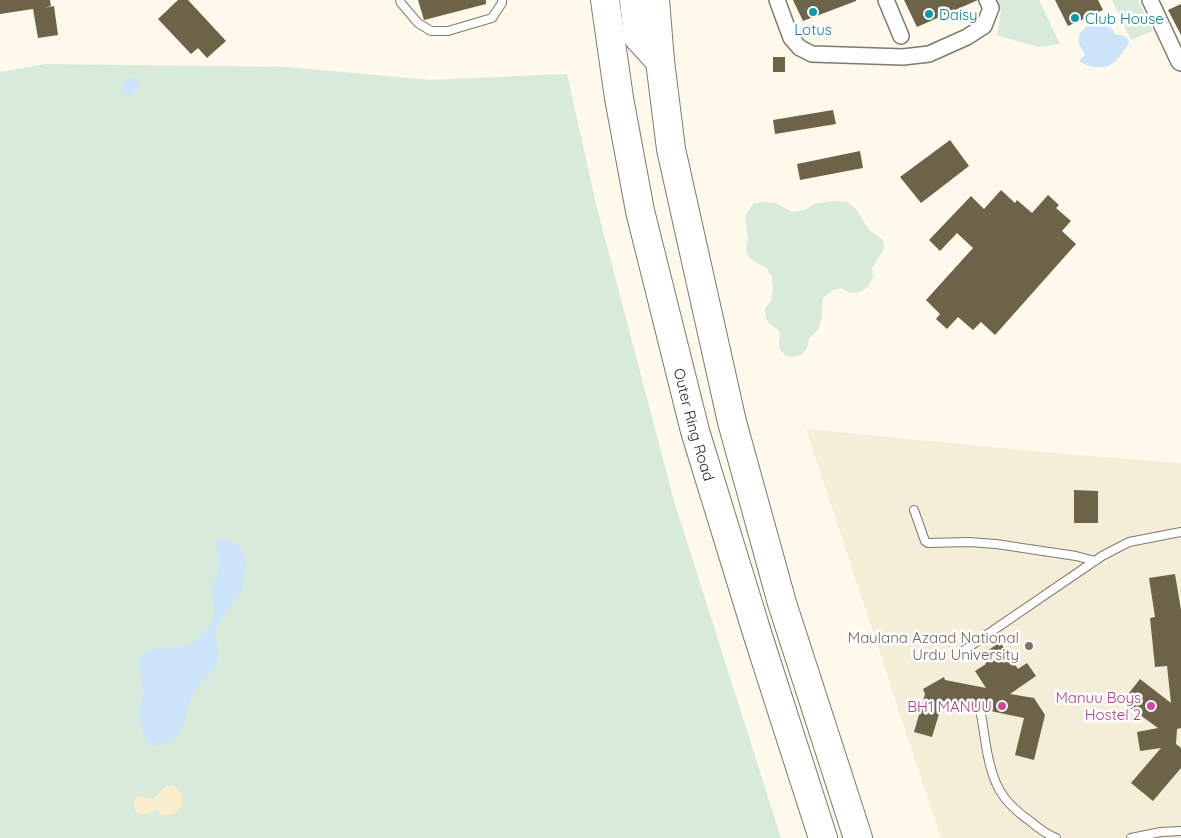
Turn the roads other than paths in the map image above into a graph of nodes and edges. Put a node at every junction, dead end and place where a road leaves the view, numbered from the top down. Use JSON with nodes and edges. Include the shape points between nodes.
{"nodes":[{"id":1,"x":400,"y":0,"type":"edge"},
{"id":2,"x":502,"y":0,"type":"edge"},
{"id":3,"x":777,"y":0,"type":"edge"},
{"id":4,"x":886,"y":0,"type":"edge"},
{"id":5,"x":987,"y":0,"type":"edge"},
{"id":6,"x":1150,"y":0,"type":"edge"},
{"id":7,"x":629,"y":5,"type":"edge"},
{"id":8,"x":901,"y":36,"type":"dead end"},
{"id":9,"x":1181,"y":63,"type":"edge"},
{"id":10,"x":914,"y":510,"type":"dead end"},
{"id":11,"x":1181,"y":532,"type":"edge"},
{"id":12,"x":1094,"y":560,"type":"junction"},
{"id":13,"x":963,"y":651,"type":"dead end"},
{"id":14,"x":981,"y":714,"type":"dead end"},
{"id":15,"x":1181,"y":831,"type":"edge"},
{"id":16,"x":1161,"y":835,"type":"edge"},
{"id":17,"x":824,"y":838,"type":"edge"},
{"id":18,"x":858,"y":838,"type":"edge"},
{"id":19,"x":1056,"y":838,"type":"edge"},
{"id":20,"x":1131,"y":838,"type":"edge"}],
"edges":[{"from":1,"to":2,"type":"lane","via":[[418,23],[431,31],[448,31],[492,18]]},
{"from":3,"to":5,"type":"street","via":[[791,38],[812,54],[903,57],[929,54],[984,26],[991,8]]},
{"from":4,"to":8,"type":"street"},
{"from":6,"to":9,"type":"street"},
{"from":7,"to":17,"type":"highway","name":"Outer Ring Road","via":[[618,86],[640,211],[695,431]]},
{"from":7,"to":18,"type":"highway","name":"Outer Ring Road","via":[[660,61],[671,149],[732,422],[782,603]]},
{"from":10,"to":12,"type":"lane","via":[[928,543],[996,544]]},
{"from":11,"to":12,"type":"lane","via":[[1129,542]]},
{"from":12,"to":13,"type":"lane"},
{"from":14,"to":19,"type":"lane","via":[[989,761],[997,785],[1021,815]]},
{"from":15,"to":16,"type":"lane"},
{"from":16,"to":20,"type":"lane"}]}
